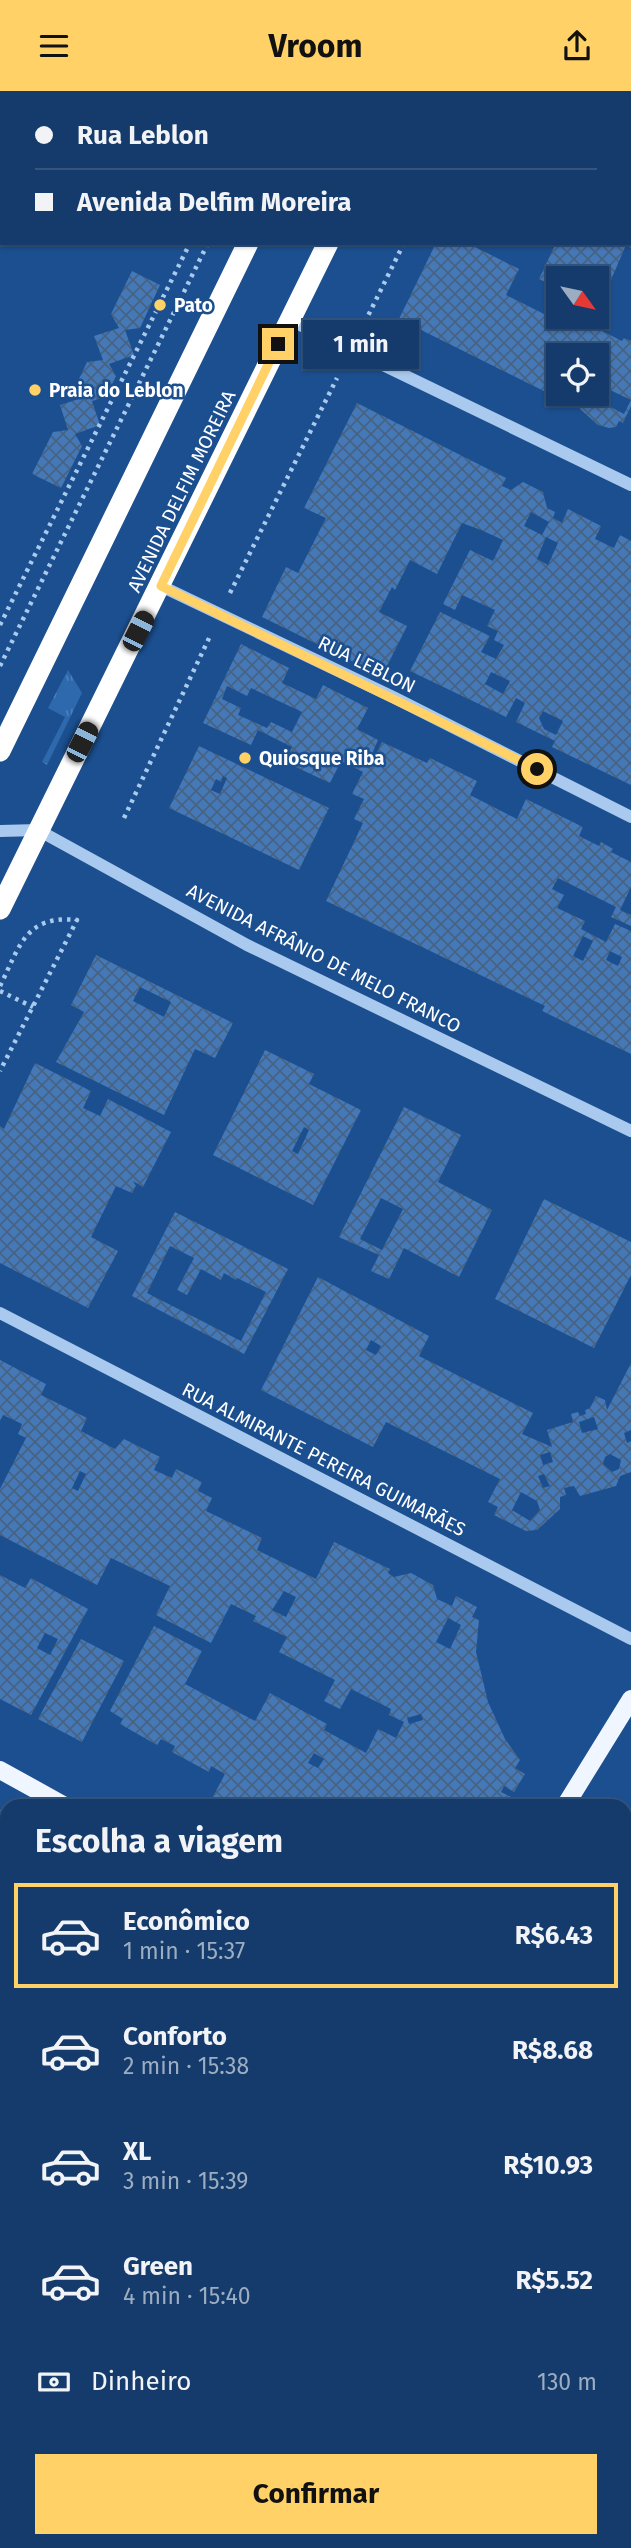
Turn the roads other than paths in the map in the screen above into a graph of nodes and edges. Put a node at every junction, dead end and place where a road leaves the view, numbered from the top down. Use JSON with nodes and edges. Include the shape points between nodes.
{"nodes":[{"id":1,"x":247,"y":245,"type":"edge"},
{"id":2,"x":327,"y":245,"type":"edge"},
{"id":3,"x":290,"y":320,"type":"junction"},
{"id":4,"x":631,"y":485,"type":"edge"},
{"id":5,"x":161,"y":586,"type":"junction"},
{"id":6,"x":0,"y":751,"type":"edge"},
{"id":7,"x":631,"y":817,"type":"edge"},
{"id":8,"x":38,"y":830,"type":"junction"},
{"id":9,"x":0,"y":831,"type":"edge"},
{"id":10,"x":0,"y":909,"type":"edge"},
{"id":11,"x":631,"y":1131,"type":"edge"},
{"id":12,"x":0,"y":1313,"type":"edge"},
{"id":13,"x":631,"y":1639,"type":"edge"},
{"id":14,"x":631,"y":1699,"type":"edge"},
{"id":15,"x":0,"y":1770,"type":"edge"},
{"id":16,"x":52,"y":1799,"type":"edge"},
{"id":17,"x":569,"y":1799,"type":"edge"}],
"edges":[{"from":1,"to":6,"type":"highway"},
{"from":2,"to":3,"type":"highway","name":"AVENIDA DELFIM MOREIRA"},
{"from":3,"to":4,"type":"street"},
{"from":3,"to":5,"type":"highway","name":"AVENIDA DELFIM MOREIRA"},
{"from":5,"to":7,"type":"street","name":"RUA LEBLON"},
{"from":5,"to":8,"type":"highway","name":"AVENIDA DELFIM MOREIRA"},
{"from":8,"to":9,"type":"street"},
{"from":8,"to":10,"type":"highway","name":"AVENIDA DELFIM MOREIRA"},
{"from":8,"to":11,"type":"street","name":"AVENIDA AFRÂNIO DE MELO FRANCO","via":[[247,945]]},
{"from":12,"to":13,"type":"street","name":"RUA ALMIRANTE PEREIRA GUIMARÃES"},
{"from":14,"to":17,"type":"main road"},
{"from":15,"to":16,"type":"main road"}]}
